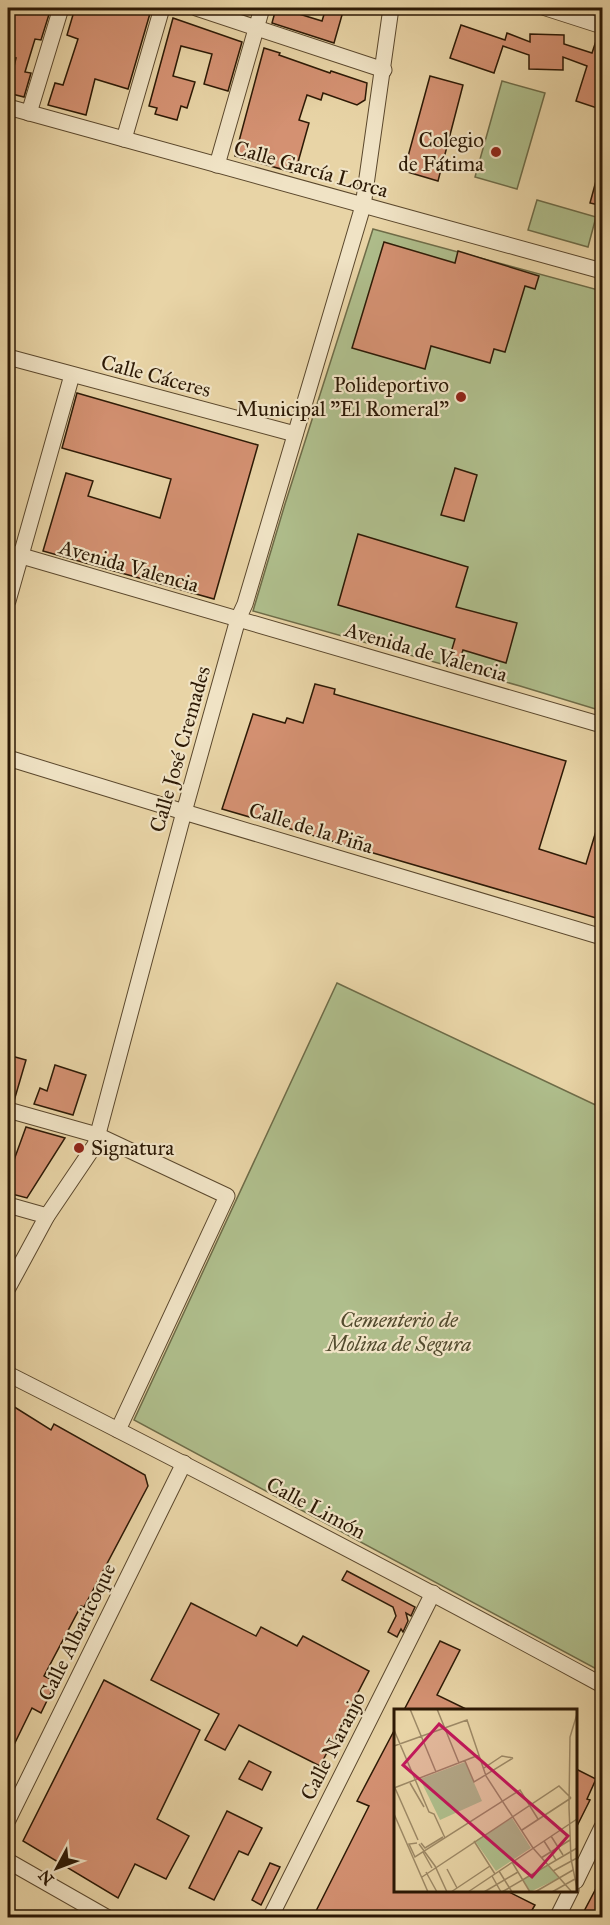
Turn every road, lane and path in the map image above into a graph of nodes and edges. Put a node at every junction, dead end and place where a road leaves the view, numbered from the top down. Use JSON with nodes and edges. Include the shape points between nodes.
{"nodes":[{"id":1,"x":61,"y":8,"type":"edge"},
{"id":2,"x":162,"y":8,"type":"edge"},
{"id":3,"x":196,"y":8,"type":"edge"},
{"id":4,"x":262,"y":8,"type":"edge"},
{"id":5,"x":391,"y":8,"type":"edge"},
{"id":6,"x":546,"y":8,"type":"edge"},
{"id":7,"x":603,"y":26,"type":"edge"},
{"id":8,"x":256,"y":27,"type":"junction"},
{"id":9,"x":384,"y":70,"type":"junction"},
{"id":10,"x":8,"y":107,"type":"edge"},
{"id":11,"x":29,"y":113,"type":"junction"},
{"id":12,"x":124,"y":139,"type":"junction"},
{"id":13,"x":217,"y":165,"type":"junction"},
{"id":14,"x":363,"y":206,"type":"junction"},
{"id":15,"x":603,"y":271,"type":"edge"},
{"id":16,"x":8,"y":357,"type":"edge"},
{"id":17,"x":72,"y":375,"type":"junction"},
{"id":18,"x":295,"y":434,"type":"junction"},
{"id":19,"x":14,"y":554,"type":"edge"},
{"id":20,"x":8,"y":601,"type":"edge"},
{"id":21,"x":238,"y":619,"type":"junction"},
{"id":22,"x":603,"y":725,"type":"edge"},
{"id":23,"x":8,"y":758,"type":"edge"},
{"id":24,"x":184,"y":813,"type":"junction"},
{"id":25,"x":603,"y":937,"type":"edge"},
{"id":26,"x":8,"y":1110,"type":"edge"},
{"id":27,"x":97,"y":1135,"type":"junction"},
{"id":28,"x":8,"y":1205,"type":"edge"},
{"id":29,"x":47,"y":1216,"type":"junction"},
{"id":30,"x":8,"y":1288,"type":"edge"},
{"id":31,"x":8,"y":1374,"type":"edge"},
{"id":32,"x":118,"y":1430,"type":"junction"},
{"id":33,"x":184,"y":1463,"type":"junction"},
{"id":34,"x":434,"y":1593,"type":"junction"},
{"id":35,"x":603,"y":1685,"type":"edge"},
{"id":36,"x":8,"y":1820,"type":"edge"},
{"id":37,"x":603,"y":1827,"type":"edge"},
{"id":38,"x":8,"y":1861,"type":"edge"},
{"id":39,"x":577,"y":1879,"type":"edge"},
{"id":40,"x":570,"y":1892,"type":"edge"},
{"id":41,"x":108,"y":1917,"type":"edge"},
{"id":42,"x":270,"y":1917,"type":"edge"},
{"id":43,"x":557,"y":1917,"type":"edge"}],
"edges":[{"from":1,"to":11,"type":"street"},
{"from":2,"to":12,"type":"street"},
{"from":3,"to":8,"type":"street"},
{"from":4,"to":8,"type":"street"},
{"from":5,"to":9,"type":"street","name":"Calle José Cremades"},
{"from":6,"to":7,"type":"street"},
{"from":8,"to":9,"type":"street"},
{"from":8,"to":13,"type":"street"},
{"from":9,"to":14,"type":"street","name":"Calle José Cremades"},
{"from":10,"to":11,"type":"street","name":"Calle García Lorca"},
{"from":11,"to":12,"type":"street","name":"Calle García Lorca"},
{"from":12,"to":13,"type":"street","name":"Calle García Lorca"},
{"from":13,"to":14,"type":"street","name":"Calle García Lorca"},
{"from":14,"to":15,"type":"street","name":"Calle García Lorca"},
{"from":14,"to":18,"type":"street","name":"Calle José Cremades"},
{"from":16,"to":17,"type":"street","name":"Calle Cáceres"},
{"from":17,"to":18,"type":"street","name":"Calle Cáceres"},
{"from":17,"to":19,"type":"street"},
{"from":18,"to":21,"type":"street","name":"Calle José Cremades"},
{"from":19,"to":20,"type":"street"},
{"from":19,"to":21,"type":"street","name":"Avenida Valencia"},
{"from":21,"to":22,"type":"street","name":"Avenida de Valencia"},
{"from":21,"to":24,"type":"street","name":"Calle José Cremades"},
{"from":23,"to":24,"type":"street","name":"Calle de la Piña"},
{"from":24,"to":25,"type":"street","name":"Calle de la Piña"},
{"from":24,"to":27,"type":"street","name":"Calle José Cremades"},
{"from":26,"to":27,"type":"street"},
{"from":27,"to":29,"type":"street","name":"Calle José Cremades","via":[[95,1145]]},
{"from":27,"to":32,"type":"street","via":[[227,1196]]},
{"from":28,"to":29,"type":"street"},
{"from":29,"to":30,"type":"street","name":"Calle José Cremades"},
{"from":31,"to":32,"type":"street","name":"Calle Limón"},
{"from":32,"to":33,"type":"street","name":"Calle Limón"},
{"from":33,"to":34,"type":"street","name":"Calle Limón"},
{"from":33,"to":36,"type":"street","name":"Calle Albaricoque"},
{"from":34,"to":35,"type":"street","name":"Calle Limón"},
{"from":34,"to":42,"type":"street","name":"Calle Naranjo"},
{"from":37,"to":39,"type":"street"},
{"from":38,"to":41,"type":"street"},
{"from":40,"to":43,"type":"street"}]}
